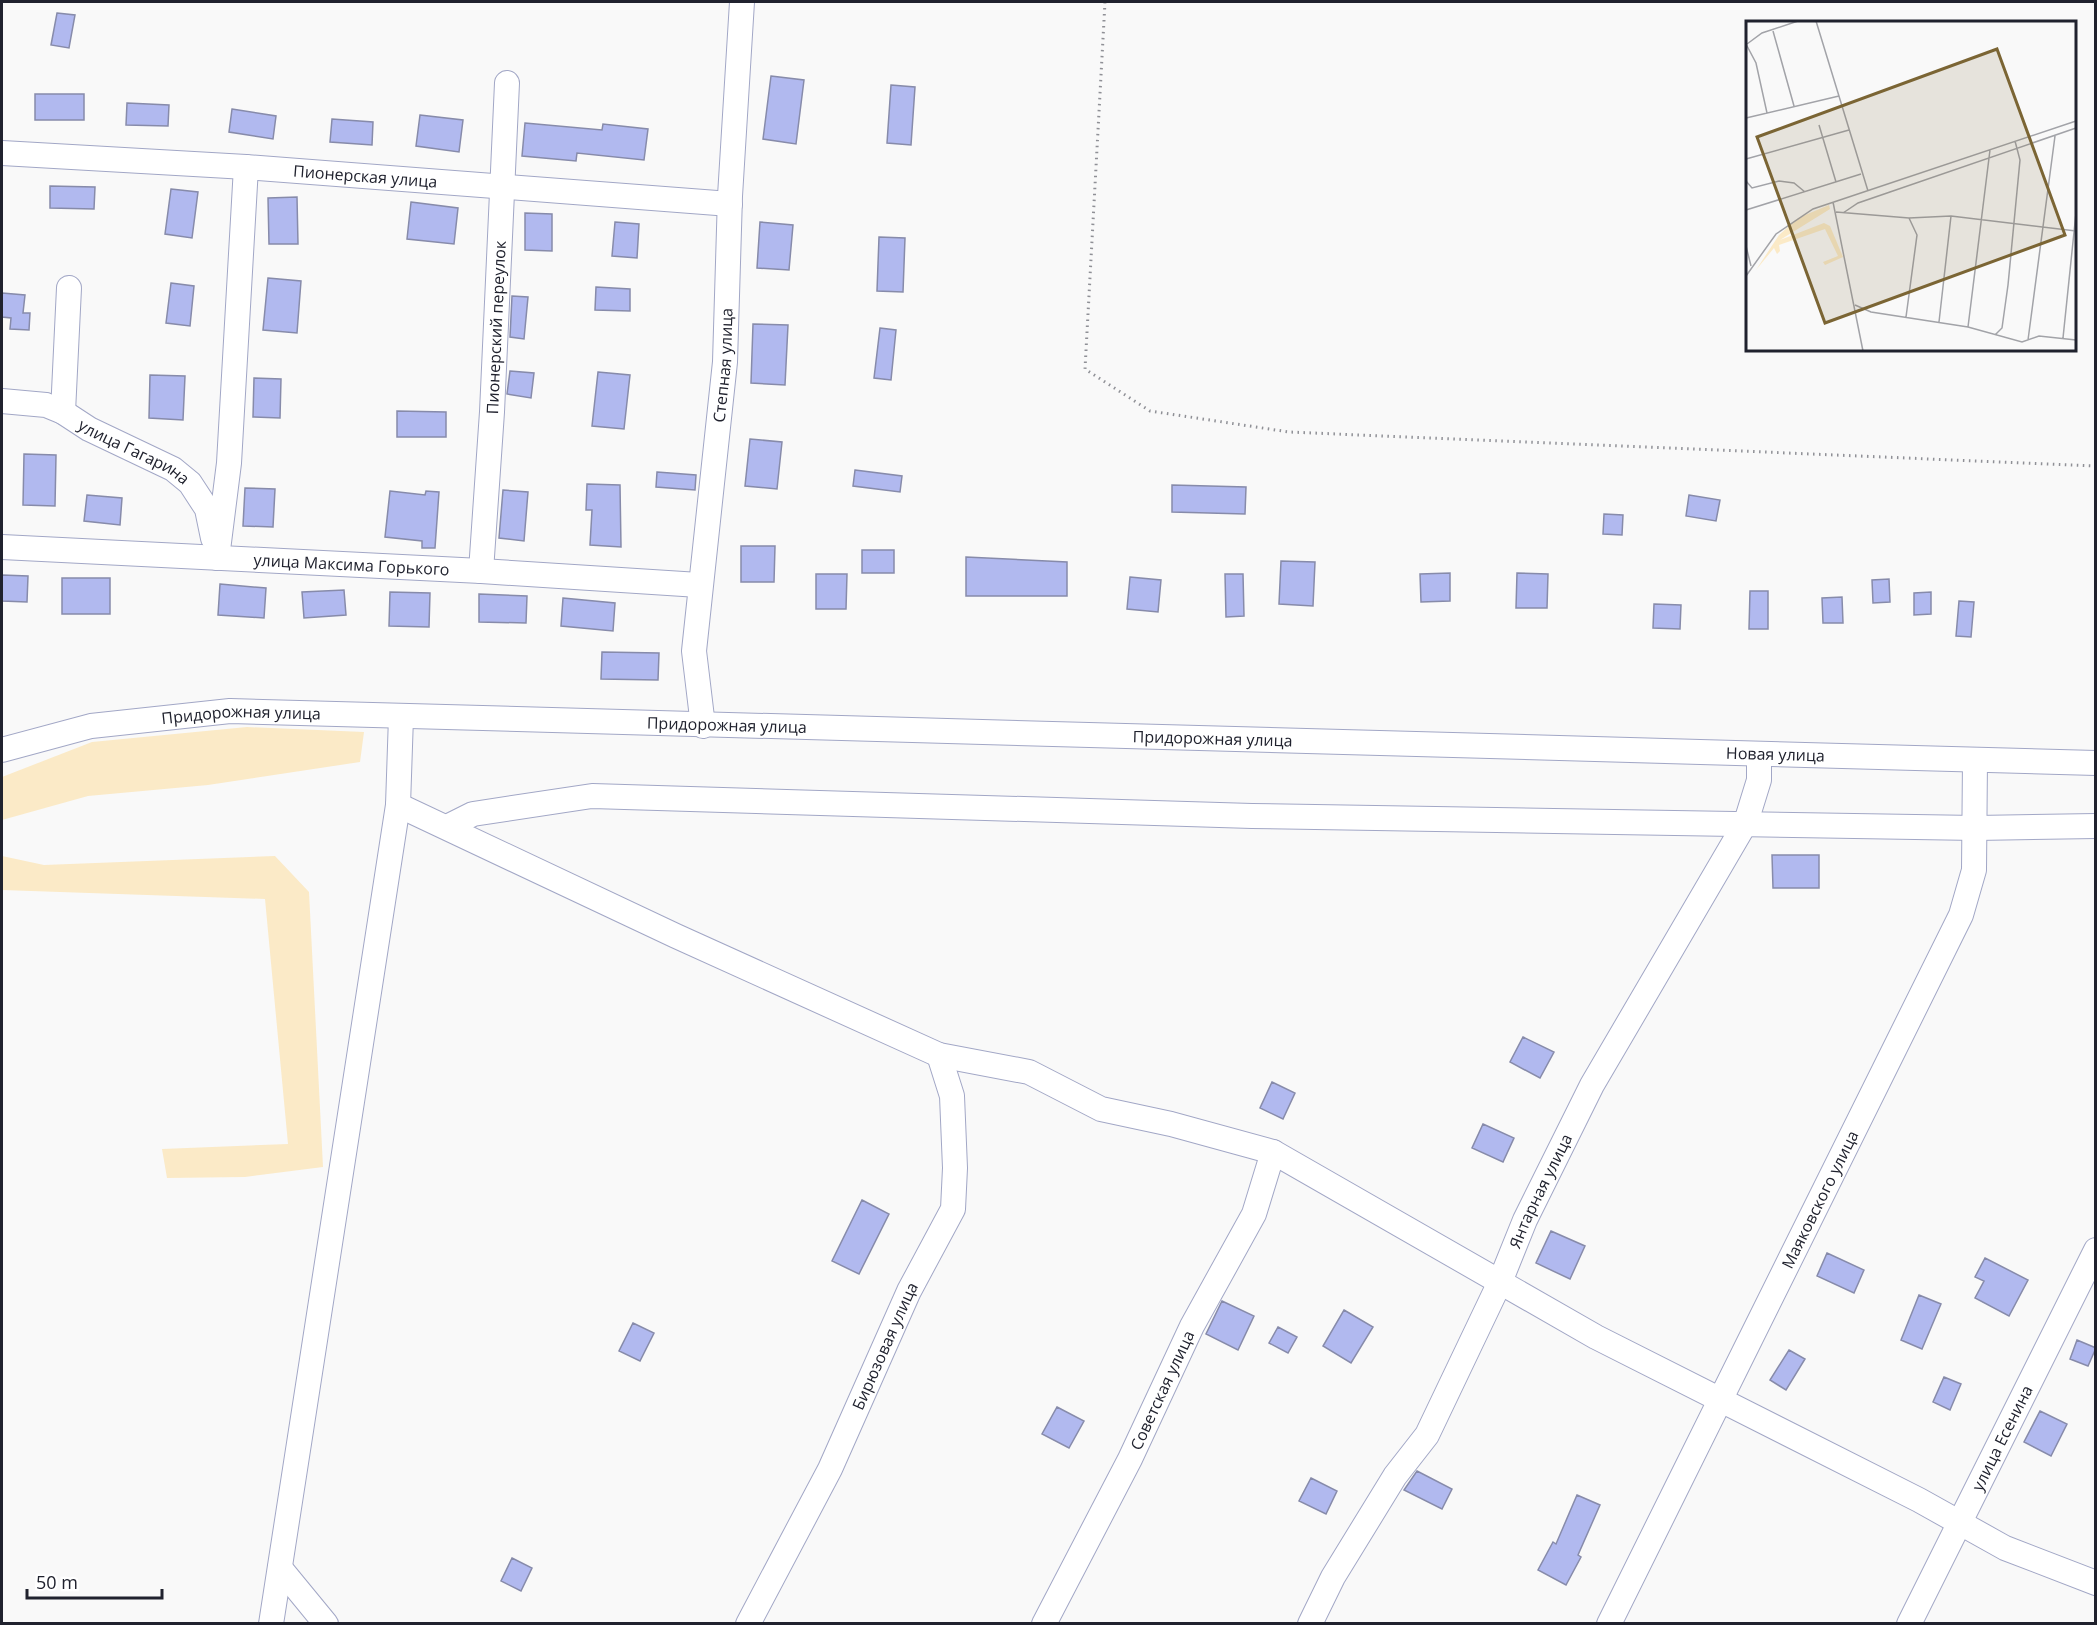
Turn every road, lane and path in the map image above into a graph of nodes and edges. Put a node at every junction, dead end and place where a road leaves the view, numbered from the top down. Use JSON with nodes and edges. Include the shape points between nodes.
{"nodes":[{"id":1,"x":742,"y":2,"type":"edge"},
{"id":2,"x":1105,"y":2,"type":"edge"},
{"id":3,"x":507,"y":83,"type":"dead end"},
{"id":4,"x":2,"y":153,"type":"edge"},
{"id":5,"x":246,"y":167,"type":"junction"},
{"id":6,"x":503,"y":188,"type":"junction"},
{"id":7,"x":730,"y":204,"type":"junction"},
{"id":8,"x":69,"y":288,"type":"dead end"},
{"id":9,"x":2,"y":401,"type":"edge"},
{"id":10,"x":63,"y":412,"type":"junction"},
{"id":11,"x":2096,"y":466,"type":"edge"},
{"id":12,"x":2,"y":547,"type":"edge"},
{"id":13,"x":217,"y":558,"type":"junction"},
{"id":14,"x":481,"y":571,"type":"junction"},
{"id":15,"x":699,"y":585,"type":"junction"},
{"id":16,"x":401,"y":717,"type":"junction"},
{"id":17,"x":702,"y":726,"type":"junction"},
{"id":18,"x":1456,"y":746,"type":"joint"},
{"id":19,"x":2,"y":750,"type":"edge"},
{"id":20,"x":1759,"y":754,"type":"junction"},
{"id":21,"x":1975,"y":760,"type":"junction"},
{"id":22,"x":2096,"y":763,"type":"edge"},
{"id":23,"x":398,"y":804,"type":"junction"},
{"id":24,"x":1746,"y":822,"type":"junction"},
{"id":25,"x":2096,"y":826,"type":"edge"},
{"id":26,"x":447,"y":827,"type":"junction"},
{"id":27,"x":1976,"y":828,"type":"junction"},
{"id":28,"x":939,"y":1055,"type":"junction"},
{"id":29,"x":1273,"y":1152,"type":"junction"},
{"id":30,"x":2096,"y":1250,"type":"edge"},
{"id":31,"x":1500,"y":1282,"type":"junction"},
{"id":32,"x":1720,"y":1398,"type":"junction"},
{"id":33,"x":1960,"y":1523,"type":"junction"},
{"id":34,"x":280,"y":1568,"type":"junction"},
{"id":35,"x":2096,"y":1583,"type":"edge"},
{"id":36,"x":271,"y":1623,"type":"edge"},
{"id":37,"x":326,"y":1623,"type":"edge"},
{"id":38,"x":748,"y":1623,"type":"edge"},
{"id":39,"x":1044,"y":1623,"type":"edge"},
{"id":40,"x":1310,"y":1623,"type":"edge"},
{"id":41,"x":1610,"y":1623,"type":"edge"},
{"id":42,"x":1909,"y":1623,"type":"edge"}],
"edges":[{"from":1,"to":7,"type":"street","name":"Степная улица"},
{"from":2,"to":11,"type":"path","via":[[1085,369],[1150,411],[1289,432]]},
{"from":3,"to":6,"type":"street","name":"Пионерский переулок"},
{"from":4,"to":5,"type":"street","name":"Пионерская улица"},
{"from":5,"to":6,"type":"street","name":"Пионерская улица"},
{"from":5,"to":13,"type":"street","via":[[229,463]]},
{"from":6,"to":7,"type":"street","name":"Пионерская улица"},
{"from":6,"to":14,"type":"street","name":"Пионерский переулок"},
{"from":7,"to":15,"type":"street","name":"Степная улица","via":[[725,362]]},
{"from":8,"to":10,"type":"street"},
{"from":9,"to":10,"type":"street","name":"улица Гагарина","via":[[46,405]]},
{"from":10,"to":13,"type":"street","name":"улица Гагарина","via":[[89,429],[158,460],[190,483],[207,509]]},
{"from":12,"to":13,"type":"street","name":"улица Максима Горького"},
{"from":13,"to":14,"type":"street","name":"улица Максима Горького"},
{"from":14,"to":15,"type":"street","name":"улица Максима Горького"},
{"from":15,"to":17,"type":"street","name":"Степная улица","via":[[694,651]]},
{"from":16,"to":17,"type":"street","name":"Придорожная улица"},
{"from":16,"to":19,"type":"street","name":"Придорожная улица","via":[[230,711],[91,726]]},
{"from":16,"to":23,"type":"street"},
{"from":17,"to":18,"type":"street","name":"Придорожная улица"},
{"from":18,"to":20,"type":"street","name":"Новая улица"},
{"from":20,"to":21,"type":"street","name":"Новая улица"},
{"from":20,"to":24,"type":"street","name":"Янтарная улица","via":[[1758,780]]},
{"from":21,"to":22,"type":"street","name":"Новая улица"},
{"from":21,"to":27,"type":"street","name":"Маяковского улица"},
{"from":23,"to":26,"type":"street"},
{"from":23,"to":34,"type":"street"},
{"from":24,"to":26,"type":"street","via":[[1252,816],[592,796],[473,814]]},
{"from":24,"to":27,"type":"street"},
{"from":24,"to":31,"type":"street","name":"Янтарная улица","via":[[1592,1085],[1525,1221]]},
{"from":25,"to":27,"type":"street"},
{"from":26,"to":28,"type":"street"},
{"from":27,"to":32,"type":"street","name":"Маяковского улица","via":[[1974,870],[1961,915]]},
{"from":28,"to":29,"type":"street","via":[[1029,1072],[1101,1109]]},
{"from":28,"to":38,"type":"street","name":"Бирюзовая улица","via":[[952,1096],[953,1209],[909,1291],[830,1469]]},
{"from":29,"to":31,"type":"street"},
{"from":29,"to":39,"type":"street","name":"Советская улица","via":[[1254,1214],[1192,1326],[1130,1459]]},
{"from":30,"to":33,"type":"street","name":"улица Есенина"},
{"from":31,"to":32,"type":"street","via":[[1596,1337]]},
{"from":31,"to":40,"type":"street","name":"Янтарная улица","via":[[1427,1435],[1395,1476],[1333,1577]]},
{"from":32,"to":33,"type":"street"},
{"from":32,"to":41,"type":"street","name":"Маяковского улица"},
{"from":33,"to":35,"type":"street","via":[[2005,1548]]},
{"from":33,"to":42,"type":"street","name":"улица Есенина"},
{"from":34,"to":36,"type":"street"},
{"from":34,"to":37,"type":"street"}]}
